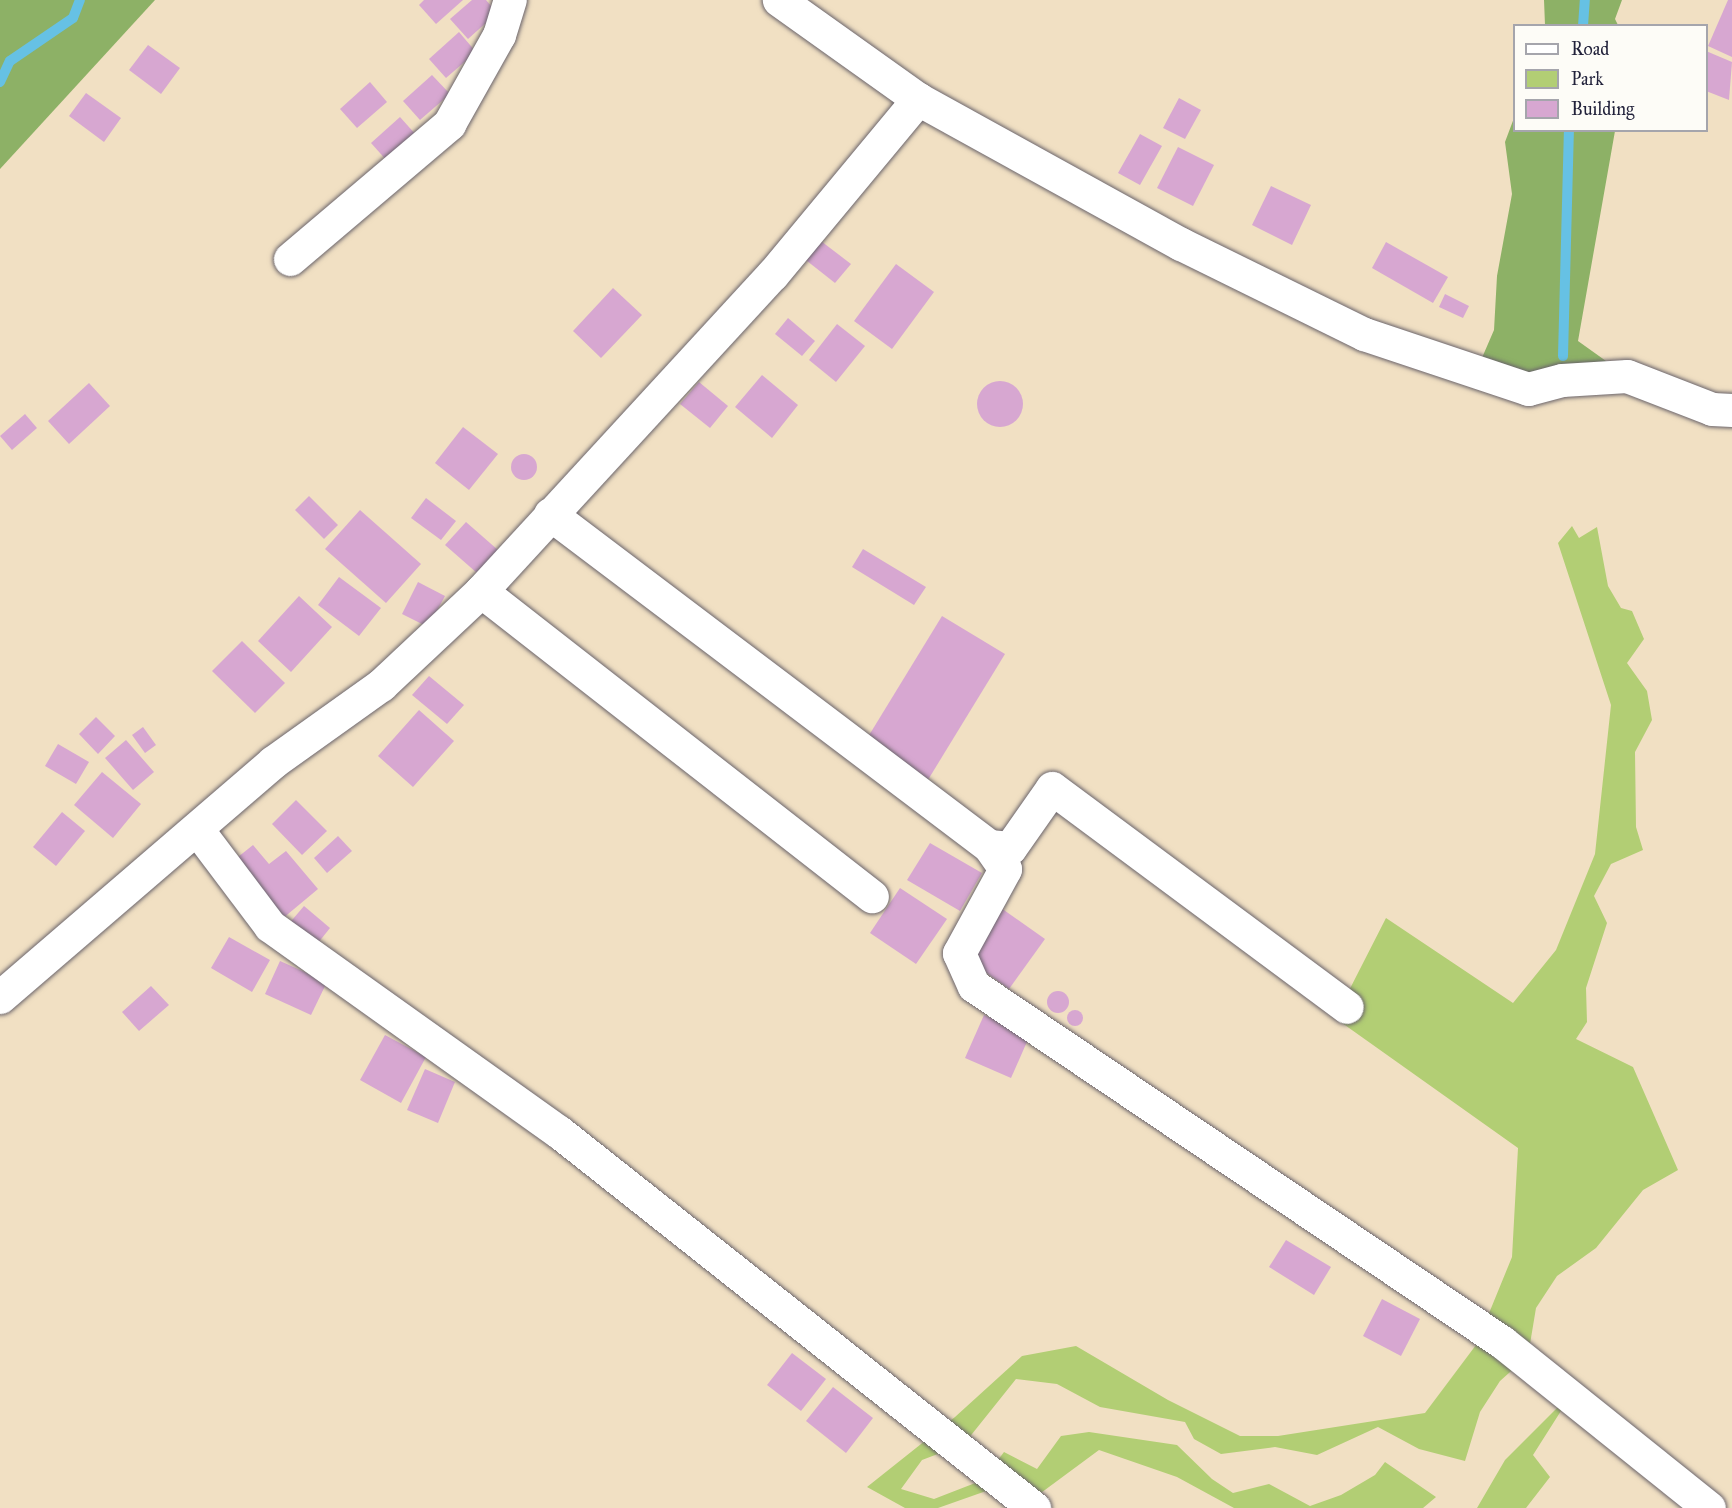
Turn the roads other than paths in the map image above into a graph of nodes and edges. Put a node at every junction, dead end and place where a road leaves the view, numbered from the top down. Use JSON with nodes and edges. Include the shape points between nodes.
{"nodes":[{"id":1,"x":510,"y":0,"type":"edge"},
{"id":2,"x":779,"y":0,"type":"edge"},
{"id":3,"x":918,"y":99,"type":"junction"},
{"id":4,"x":290,"y":259,"type":"dead end"},
{"id":5,"x":1732,"y":410,"type":"edge"},
{"id":6,"x":550,"y":514,"type":"junction"},
{"id":7,"x":481,"y":591,"type":"junction"},
{"id":8,"x":197,"y":829,"type":"junction"},
{"id":9,"x":989,"y":846,"type":"junction"},
{"id":10,"x":872,"y":896,"type":"dead end"},
{"id":11,"x":0,"y":996,"type":"edge"},
{"id":12,"x":1347,"y":1007,"type":"dead end"},
{"id":13,"x":1034,"y":1508,"type":"edge"},
{"id":14,"x":1709,"y":1508,"type":"edge"}],
"edges":[{"from":1,"to":4,"type":"street","via":[[499,35],[449,124]]},
{"from":2,"to":3,"type":"street"},
{"from":3,"to":5,"type":"street","via":[[1181,244],[1364,334],[1528,389],[1562,380],[1627,376],[1712,410]]},
{"from":3,"to":6,"type":"street","via":[[771,275]]},
{"from":6,"to":7,"type":"street"},
{"from":6,"to":9,"type":"street"},
{"from":7,"to":8,"type":"street","via":[[381,685],[273,762]]},
{"from":7,"to":10,"type":"street"},
{"from":8,"to":11,"type":"street"},
{"from":8,"to":13,"type":"street","via":[[270,926],[559,1132]]},
{"from":9,"to":12,"type":"street","via":[[1010,848],[1052,788]]},
{"from":9,"to":14,"type":"street","via":[[1005,869],[959,953],[974,986],[1502,1342]]}]}
